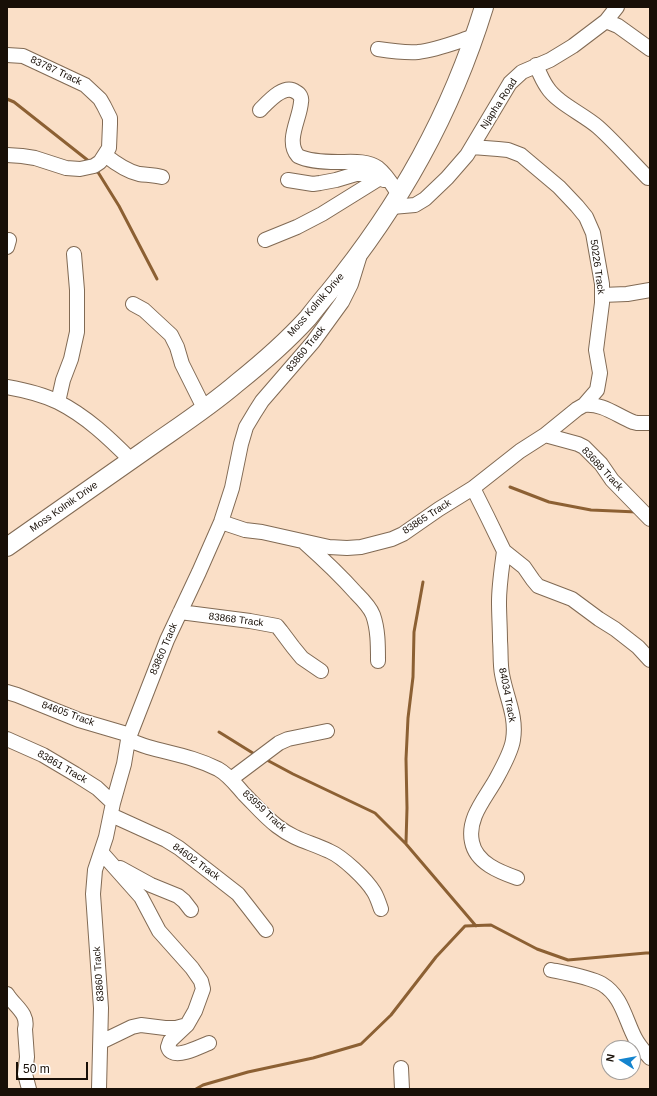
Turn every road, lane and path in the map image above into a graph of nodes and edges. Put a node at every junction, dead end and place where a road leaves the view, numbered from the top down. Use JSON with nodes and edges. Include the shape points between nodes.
{"nodes":[{"id":1,"x":484,"y":7,"type":"edge"},
{"id":2,"x":617,"y":7,"type":"edge"},
{"id":3,"x":606,"y":21,"type":"junction"},
{"id":4,"x":475,"y":36,"type":"junction"},
{"id":5,"x":378,"y":49,"type":"dead end"},
{"id":6,"x":650,"y":49,"type":"edge"},
{"id":7,"x":7,"y":55,"type":"edge"},
{"id":8,"x":536,"y":65,"type":"junction"},
{"id":9,"x":260,"y":110,"type":"dead end"},
{"id":10,"x":472,"y":147,"type":"junction"},
{"id":11,"x":7,"y":155,"type":"edge"},
{"id":12,"x":105,"y":155,"type":"junction"},
{"id":13,"x":162,"y":177,"type":"dead end"},
{"id":14,"x":648,"y":178,"type":"dead end"},
{"id":15,"x":288,"y":180,"type":"dead end"},
{"id":16,"x":390,"y":190,"type":"junction"},
{"id":17,"x":265,"y":240,"type":"dead end"},
{"id":18,"x":361,"y":250,"type":"junction"},
{"id":19,"x":74,"y":254,"type":"dead end"},
{"id":20,"x":650,"y":290,"type":"edge"},
{"id":21,"x":602,"y":296,"type":"junction"},
{"id":22,"x":133,"y":304,"type":"dead end"},
{"id":23,"x":7,"y":387,"type":"edge"},
{"id":24,"x":58,"y":402,"type":"junction"},
{"id":25,"x":584,"y":405,"type":"junction"},
{"id":26,"x":204,"y":408,"type":"junction"},
{"id":27,"x":650,"y":423,"type":"edge"},
{"id":28,"x":545,"y":435,"type":"junction"},
{"id":29,"x":131,"y":460,"type":"junction"},
{"id":30,"x":472,"y":488,"type":"junction"},
{"id":31,"x":650,"y":519,"type":"edge"},
{"id":32,"x":221,"y":522,"type":"junction"},
{"id":33,"x":305,"y":543,"type":"junction"},
{"id":34,"x":7,"y":547,"type":"edge"},
{"id":35,"x":504,"y":551,"type":"junction"},
{"id":36,"x":180,"y":612,"type":"junction"},
{"id":37,"x":650,"y":660,"type":"edge"},
{"id":38,"x":378,"y":661,"type":"dead end"},
{"id":39,"x":321,"y":671,"type":"dead end"},
{"id":40,"x":7,"y":692,"type":"edge"},
{"id":41,"x":327,"y":731,"type":"dead end"},
{"id":42,"x":129,"y":738,"type":"junction"},
{"id":43,"x":7,"y":739,"type":"edge"},
{"id":44,"x":231,"y":779,"type":"junction"},
{"id":45,"x":112,"y":809,"type":"junction"},
{"id":46,"x":105,"y":857,"type":"junction"},
{"id":47,"x":517,"y":878,"type":"dead end"},
{"id":48,"x":381,"y":909,"type":"dead end"},
{"id":49,"x":191,"y":910,"type":"dead end"},
{"id":50,"x":266,"y":930,"type":"dead end"},
{"id":51,"x":551,"y":970,"type":"dead end"},
{"id":52,"x":7,"y":994,"type":"edge"},
{"id":53,"x":187,"y":1025,"type":"junction"},
{"id":54,"x":101,"y":1042,"type":"junction"},
{"id":55,"x":210,"y":1043,"type":"dead end"},
{"id":56,"x":650,"y":1058,"type":"edge"},
{"id":57,"x":401,"y":1068,"type":"dead end"},
{"id":58,"x":29,"y":1089,"type":"edge"},
{"id":59,"x":99,"y":1089,"type":"edge"},
{"id":60,"x":402,"y":1089,"type":"edge"}],
"edges":[{"from":1,"to":4,"type":"main road","name":"Moss Kolnik Drive"},
{"from":2,"to":3,"type":"street","name":"Njapha Road"},
{"from":3,"to":6,"type":"street","via":[[618,26]]},
{"from":3,"to":8,"type":"street","name":"Njapha Road","via":[[574,46]]},
{"from":4,"to":5,"type":"street","via":[[419,52]]},
{"from":4,"to":16,"type":"main road","name":"Moss Kolnik Drive","via":[[431,140]]},
{"from":7,"to":12,"type":"street","name":"83787 Track","via":[[23,56],[85,85],[100,99],[110,118],[110,144]]},
{"from":8,"to":10,"type":"street","name":"Njapha Road","via":[[522,72],[510,83]]},
{"from":8,"to":14,"type":"street","via":[[551,93],[597,126]]},
{"from":9,"to":16,"type":"street","via":[[281,92],[294,90],[299,93],[300,110],[293,138],[294,150],[298,156],[311,160],[369,164],[377,168]]},
{"from":10,"to":16,"type":"street","name":"Njapha Road","via":[[451,174],[415,205]]},
{"from":10,"to":21,"type":"street","name":"50226 Track","via":[[503,149],[521,155],[577,206],[593,232]]},
{"from":11,"to":12,"type":"street","via":[[35,158],[74,169],[94,166]]},
{"from":12,"to":13,"type":"street","via":[[138,174]]},
{"from":15,"to":16,"type":"street","via":[[313,184],[362,174]]},
{"from":16,"to":17,"type":"street","via":[[322,214]]},
{"from":16,"to":18,"type":"main road","name":"Moss Kolnik Drive"},
{"from":18,"to":26,"type":"main road","name":"Moss Kolnik Drive","via":[[308,318],[237,384]]},
{"from":18,"to":32,"type":"street","name":"83860 Track","via":[[351,284],[342,302],[313,342],[262,401],[246,427]]},
{"from":19,"to":24,"type":"street","via":[[77,332],[72,359],[63,380]]},
{"from":20,"to":21,"type":"street"},
{"from":21,"to":25,"type":"street","name":"50226 Track","via":[[596,350],[599,384]]},
{"from":22,"to":26,"type":"street","via":[[144,310],[171,335]]},
{"from":23,"to":24,"type":"street","via":[[39,394]]},
{"from":24,"to":29,"type":"street","via":[[92,424]]},
{"from":25,"to":27,"type":"street","via":[[606,408],[637,424]]},
{"from":25,"to":28,"type":"street","name":"83865 Track"},
{"from":26,"to":29,"type":"main road","name":"Moss Kolnik Drive"},
{"from":28,"to":30,"type":"street","name":"83865 Track"},
{"from":28,"to":31,"type":"street","name":"83688 Track","via":[[584,447]]},
{"from":29,"to":34,"type":"main road","name":"Moss Kolnik Drive"},
{"from":30,"to":33,"type":"street","name":"83865 Track","via":[[392,539],[348,548],[329,548]]},
{"from":30,"to":35,"type":"street"},
{"from":32,"to":33,"type":"street","name":"83865 Track"},
{"from":32,"to":36,"type":"street","name":"83860 Track"},
{"from":33,"to":38,"type":"street","via":[[345,580],[372,613],[378,642]]},
{"from":35,"to":37,"type":"street","via":[[524,566],[538,586],[572,599],[615,629]]},
{"from":35,"to":47,"type":"street","name":"84034 Track","via":[[499,600],[501,661],[514,734],[499,773],[474,819],[471,837],[473,846],[481,858],[500,872]]},
{"from":36,"to":39,"type":"street","name":"83868 Track","via":[[250,620],[277,626],[302,658]]},
{"from":36,"to":42,"type":"street","name":"83860 Track"},
{"from":40,"to":42,"type":"street","name":"84605 Track"},
{"from":41,"to":44,"type":"street","via":[[279,743]]},
{"from":42,"to":44,"type":"street","name":"83959 Track","via":[[148,747],[188,756]]},
{"from":42,"to":45,"type":"street","name":"83860 Track"},
{"from":43,"to":45,"type":"street","name":"83861 Track","via":[[43,755],[97,788]]},
{"from":44,"to":48,"type":"street","name":"83959 Track","via":[[261,812],[287,833],[338,856],[374,892]]},
{"from":45,"to":46,"type":"street","name":"83860 Track"},
{"from":45,"to":50,"type":"street","name":"84602 Track","via":[[179,848],[238,894]]},
{"from":46,"to":49,"type":"street","via":[[146,883],[178,896]]},
{"from":46,"to":53,"type":"street","via":[[141,897],[159,931],[201,981],[202,993]]},
{"from":46,"to":54,"type":"street","name":"83860 Track","via":[[95,870],[93,894],[99,966]]},
{"from":51,"to":56,"type":"street","via":[[603,985],[620,1003],[635,1038]]},
{"from":52,"to":58,"type":"street","via":[[26,1017],[25,1074]]},
{"from":53,"to":54,"type":"street","via":[[176,1028],[141,1025]]},
{"from":53,"to":55,"type":"street","via":[[168,1044],[172,1052],[181,1053]]},
{"from":54,"to":59,"type":"street","name":"83860 Track"},
{"from":57,"to":60,"type":"street"}]}
